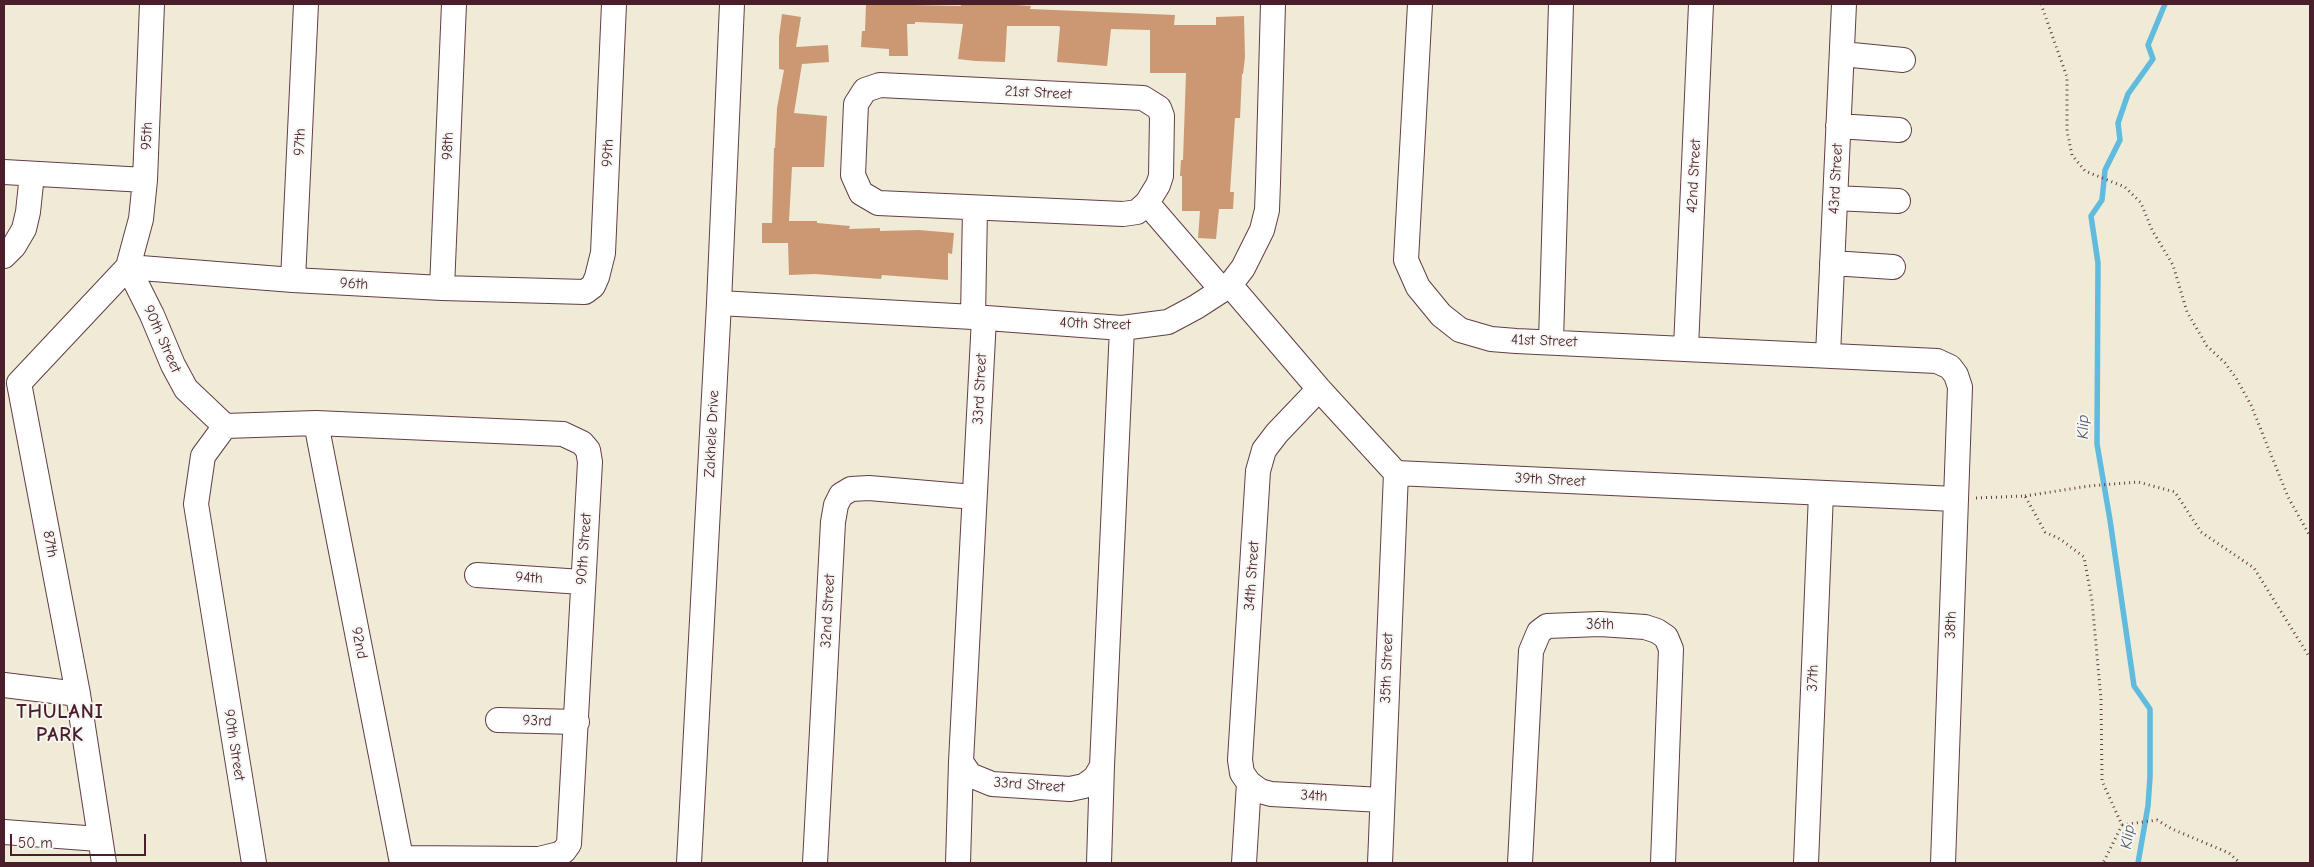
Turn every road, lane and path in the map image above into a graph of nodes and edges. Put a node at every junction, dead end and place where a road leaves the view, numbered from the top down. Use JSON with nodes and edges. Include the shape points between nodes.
{"nodes":[{"id":1,"x":152,"y":4,"type":"edge"},
{"id":2,"x":306,"y":4,"type":"edge"},
{"id":3,"x":454,"y":4,"type":"edge"},
{"id":4,"x":614,"y":4,"type":"edge"},
{"id":5,"x":732,"y":4,"type":"edge"},
{"id":6,"x":1273,"y":4,"type":"edge"},
{"id":7,"x":1420,"y":4,"type":"edge"},
{"id":8,"x":1561,"y":4,"type":"edge"},
{"id":9,"x":1701,"y":4,"type":"edge"},
{"id":10,"x":1844,"y":4,"type":"edge"},
{"id":11,"x":2041,"y":4,"type":"edge"},
{"id":12,"x":1842,"y":54,"type":"junction"},
{"id":13,"x":1903,"y":60,"type":"dead end"},
{"id":14,"x":1838,"y":126,"type":"junction"},
{"id":15,"x":1899,"y":130,"type":"dead end"},
{"id":16,"x":4,"y":172,"type":"edge"},
{"id":17,"x":32,"y":174,"type":"junction"},
{"id":18,"x":145,"y":180,"type":"junction"},
{"id":19,"x":1835,"y":198,"type":"junction"},
{"id":20,"x":1898,"y":201,"type":"dead end"},
{"id":21,"x":1146,"y":203,"type":"junction"},
{"id":22,"x":975,"y":209,"type":"junction"},
{"id":23,"x":4,"y":256,"type":"edge"},
{"id":24,"x":1832,"y":263,"type":"junction"},
{"id":25,"x":128,"y":267,"type":"junction"},
{"id":26,"x":1893,"y":267,"type":"dead end"},
{"id":27,"x":293,"y":280,"type":"junction"},
{"id":28,"x":1226,"y":287,"type":"junction"},
{"id":29,"x":442,"y":288,"type":"junction"},
{"id":30,"x":580,"y":293,"type":"joint"},
{"id":31,"x":719,"y":303,"type":"junction"},
{"id":32,"x":979,"y":317,"type":"junction"},
{"id":33,"x":1122,"y":328,"type":"junction"},
{"id":34,"x":1551,"y":341,"type":"junction"},
{"id":35,"x":1686,"y":348,"type":"junction"},
{"id":36,"x":1828,"y":354,"type":"junction"},
{"id":37,"x":12,"y":383,"type":"edge"},
{"id":38,"x":1960,"y":387,"type":"joint"},
{"id":39,"x":1319,"y":389,"type":"junction"},
{"id":40,"x":316,"y":423,"type":"junction"},
{"id":41,"x":226,"y":426,"type":"junction"},
{"id":42,"x":1396,"y":472,"type":"junction"},
{"id":43,"x":1821,"y":492,"type":"junction"},
{"id":44,"x":2025,"y":496,"type":"junction"},
{"id":45,"x":974,"y":497,"type":"junction"},
{"id":46,"x":1955,"y":499,"type":"junction"},
{"id":47,"x":2310,"y":536,"type":"edge"},
{"id":48,"x":477,"y":575,"type":"dead end"},
{"id":49,"x":582,"y":582,"type":"junction"},
{"id":50,"x":2310,"y":658,"type":"edge"},
{"id":51,"x":4,"y":685,"type":"edge"},
{"id":52,"x":78,"y":694,"type":"junction"},
{"id":53,"x":498,"y":720,"type":"dead end"},
{"id":54,"x":577,"y":722,"type":"junction"},
{"id":55,"x":961,"y":762,"type":"junction"},
{"id":56,"x":1102,"y":766,"type":"junction"},
{"id":57,"x":1249,"y":783,"type":"junction"},
{"id":58,"x":1382,"y":800,"type":"junction"},
{"id":59,"x":2122,"y":825,"type":"junction"},
{"id":60,"x":4,"y":832,"type":"edge"},
{"id":61,"x":99,"y":839,"type":"junction"},
{"id":62,"x":402,"y":861,"type":"edge"},
{"id":63,"x":104,"y":863,"type":"edge"},
{"id":64,"x":254,"y":863,"type":"edge"},
{"id":65,"x":689,"y":863,"type":"edge"},
{"id":66,"x":815,"y":863,"type":"edge"},
{"id":67,"x":958,"y":863,"type":"edge"},
{"id":68,"x":1099,"y":863,"type":"edge"},
{"id":69,"x":1244,"y":863,"type":"edge"},
{"id":70,"x":1380,"y":863,"type":"edge"},
{"id":71,"x":1520,"y":863,"type":"edge"},
{"id":72,"x":1663,"y":863,"type":"edge"},
{"id":73,"x":1806,"y":863,"type":"edge"},
{"id":74,"x":1943,"y":863,"type":"edge"},
{"id":75,"x":2103,"y":863,"type":"edge"},
{"id":76,"x":2240,"y":863,"type":"edge"}],
"edges":[{"from":1,"to":18,"type":"street","name":"95th"},
{"from":2,"to":27,"type":"street","name":"97th"},
{"from":3,"to":29,"type":"street","name":"98th"},
{"from":4,"to":30,"type":"street","name":"99th","via":[[603,253],[592,286]]},
{"from":5,"to":31,"type":"street","name":"Zakhele Drive"},
{"from":6,"to":28,"type":"street","name":"40th Street","via":[[1267,210],[1255,248]]},
{"from":7,"to":34,"type":"street","name":"41st Street","via":[[1406,260],[1418,287],[1441,316],[1460,330],[1491,339]]},
{"from":8,"to":34,"type":"street"},
{"from":9,"to":35,"type":"street","name":"42nd Street"},
{"from":10,"to":12,"type":"street","name":"43rd Street"},
{"from":11,"to":47,"type":"path","via":[[2067,78],[2067,131],[2072,155],[2085,171],[2125,187],[2141,203],[2152,230],[2173,265],[2187,312],[2207,346],[2225,363],[2247,398],[2288,497]]},
{"from":12,"to":13,"type":"street"},
{"from":12,"to":14,"type":"street","name":"43rd Street"},
{"from":14,"to":15,"type":"street"},
{"from":14,"to":19,"type":"street","name":"43rd Street"},
{"from":16,"to":17,"type":"street"},
{"from":17,"to":18,"type":"street"},
{"from":17,"to":23,"type":"street","via":[[24,229]]},
{"from":18,"to":25,"type":"street","name":"95th","via":[[141,219]]},
{"from":19,"to":20,"type":"street"},
{"from":19,"to":24,"type":"street","name":"43rd Street"},
{"from":21,"to":22,"type":"street","name":"21st Street","via":[[1137,212],[1123,214]]},
{"from":21,"to":22,"type":"street","name":"21st Street","via":[[1161,176],[1163,126],[1159,108],[1143,98],[893,85],[865,90],[856,104],[852,175],[861,193],[878,203]]},
{"from":21,"to":28,"type":"street"},
{"from":22,"to":32,"type":"street","name":"33rd Street"},
{"from":24,"to":26,"type":"street"},
{"from":24,"to":36,"type":"street","name":"43rd Street"},
{"from":25,"to":27,"type":"street","name":"96th"},
{"from":25,"to":37,"type":"street","name":"87th"},
{"from":25,"to":41,"type":"street","name":"90th Street","via":[[186,389]]},
{"from":27,"to":29,"type":"street","name":"96th"},
{"from":28,"to":33,"type":"street","name":"40th Street","via":[[1168,322]]},
{"from":28,"to":39,"type":"street"},
{"from":29,"to":30,"type":"street","name":"96th"},
{"from":31,"to":32,"type":"street","name":"40th Street"},
{"from":31,"to":65,"type":"street","name":"Zakhele Drive"},
{"from":32,"to":33,"type":"street","name":"40th Street"},
{"from":32,"to":45,"type":"street","name":"33rd Street"},
{"from":33,"to":56,"type":"street"},
{"from":34,"to":35,"type":"street","name":"41st Street"},
{"from":35,"to":36,"type":"street","name":"41st Street"},
{"from":36,"to":38,"type":"street","name":"41st Street","via":[[1937,361],[1950,367]]},
{"from":37,"to":52,"type":"street","name":"87th"},
{"from":38,"to":46,"type":"street","name":"38th"},
{"from":39,"to":42,"type":"street"},
{"from":39,"to":57,"type":"street","name":"34th Street","via":[[1264,450],[1258,471],[1240,760],[1242,772]]},
{"from":40,"to":41,"type":"street","name":"90th Street"},
{"from":40,"to":49,"type":"street","name":"90th Street","via":[[563,434],[582,443],[588,450],[590,462]]},
{"from":40,"to":62,"type":"street","name":"92nd"},
{"from":41,"to":64,"type":"street","name":"90th Street","via":[[203,456],[196,504]]},
{"from":42,"to":43,"type":"street","name":"39th Street"},
{"from":42,"to":58,"type":"street","name":"35th Street"},
{"from":43,"to":46,"type":"street","name":"39th Street"},
{"from":43,"to":73,"type":"street","name":"37th"},
{"from":44,"to":46,"type":"path"},
{"from":44,"to":50,"type":"path","via":[[2138,482],[2175,492],[2201,532],[2254,568]]},
{"from":44,"to":59,"type":"path","via":[[2046,532],[2084,557],[2092,601],[2101,699],[2102,780]]},
{"from":45,"to":55,"type":"street","name":"33rd Street"},
{"from":45,"to":66,"type":"street","name":"32nd Street","via":[[851,489],[841,495],[836,505]]},
{"from":46,"to":74,"type":"street","name":"38th"},
{"from":48,"to":49,"type":"street","name":"94th"},
{"from":49,"to":54,"type":"street","name":"90th Street"},
{"from":51,"to":52,"type":"street"},
{"from":52,"to":61,"type":"street","name":"87th"},
{"from":53,"to":54,"type":"street","name":"93rd"},
{"from":54,"to":62,"type":"street","name":"90th Street","via":[[572,833],[564,851],[539,859]]},
{"from":55,"to":56,"type":"street","name":"33rd Street","via":[[970,775],[992,784],[1070,788],[1084,786],[1095,778]]},
{"from":55,"to":67,"type":"street"},
{"from":56,"to":68,"type":"street"},
{"from":57,"to":58,"type":"street","name":"34th","via":[[1270,794]]},
{"from":57,"to":69,"type":"street"},
{"from":58,"to":70,"type":"street","name":"35th Street"},
{"from":59,"to":75,"type":"path"},
{"from":59,"to":76,"type":"path","via":[[2157,820],[2229,854]]},
{"from":60,"to":61,"type":"street"},
{"from":61,"to":63,"type":"street","name":"87th"},
{"from":71,"to":72,"type":"street","name":"36th","via":[[1531,651],[1539,632],[1547,626],[1600,624],[1645,627],[1657,631],[1666,637],[1671,649]]}]}
